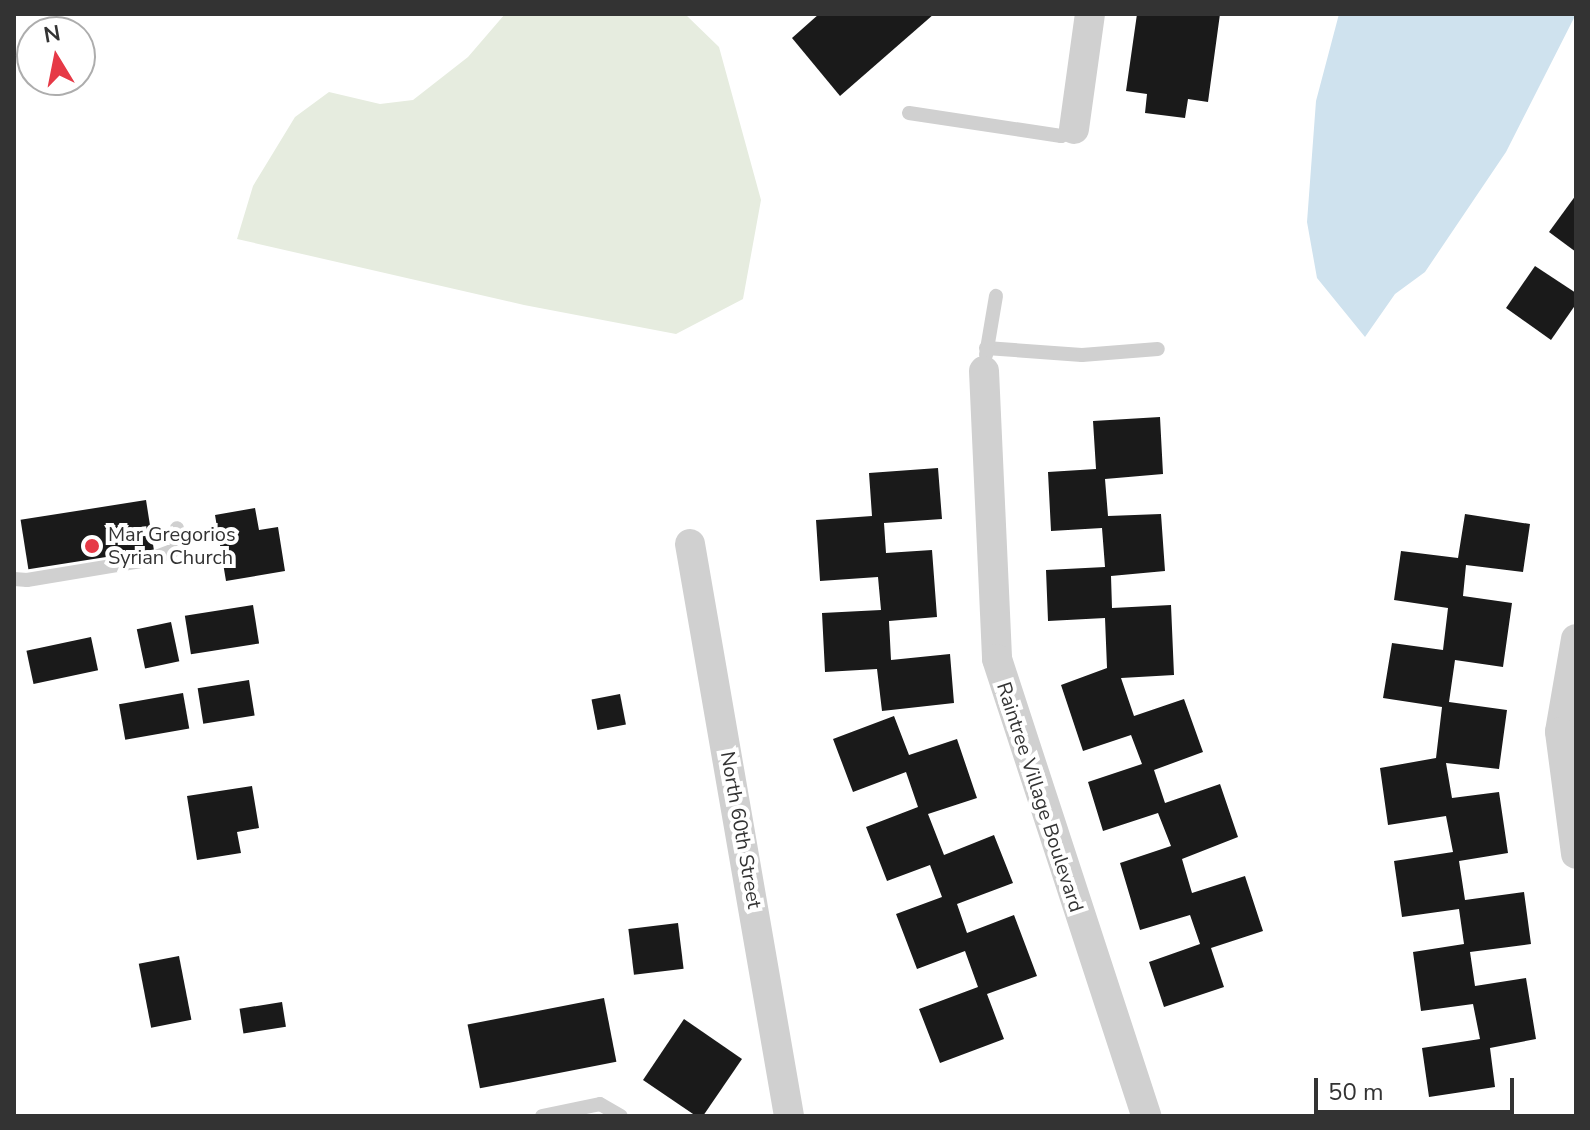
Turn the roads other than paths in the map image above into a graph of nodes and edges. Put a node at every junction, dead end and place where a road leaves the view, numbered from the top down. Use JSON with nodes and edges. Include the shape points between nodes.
{"nodes":[{"id":1,"x":1090,"y":14,"type":"edge"},
{"id":2,"x":909,"y":113,"type":"dead end"},
{"id":3,"x":1074,"y":129,"type":"joint"},
{"id":4,"x":996,"y":296,"type":"dead end"},
{"id":5,"x":1158,"y":349,"type":"dead end"},
{"id":6,"x":985,"y":360,"type":"junction"},
{"id":7,"x":177,"y":528,"type":"dead end"},
{"id":8,"x":690,"y":544,"type":"dead end"},
{"id":9,"x":14,"y":579,"type":"edge"},
{"id":10,"x":1576,"y":639,"type":"edge"},
{"id":11,"x":1576,"y":854,"type":"edge"},
{"id":12,"x":542,"y":1116,"type":"edge"},
{"id":13,"x":621,"y":1116,"type":"edge"},
{"id":14,"x":789,"y":1116,"type":"edge"},
{"id":15,"x":1146,"y":1116,"type":"edge"}],
"edges":[{"from":1,"to":3,"type":"street"},
{"from":2,"to":3,"type":"lane","via":[[1061,136]]},
{"from":4,"to":6,"type":"lane"},
{"from":5,"to":6,"type":"lane"},
{"from":6,"to":15,"type":"street","name":"Raintree Village Boulevard","via":[[997,659]]},
{"from":7,"to":9,"type":"lane","via":[[174,550],[148,560]]},
{"from":8,"to":14,"type":"street","name":"North 60th Street"},
{"from":10,"to":11,"type":"street","via":[[1560,732]]},
{"from":12,"to":13,"type":"lane","via":[[600,1104]]}]}
